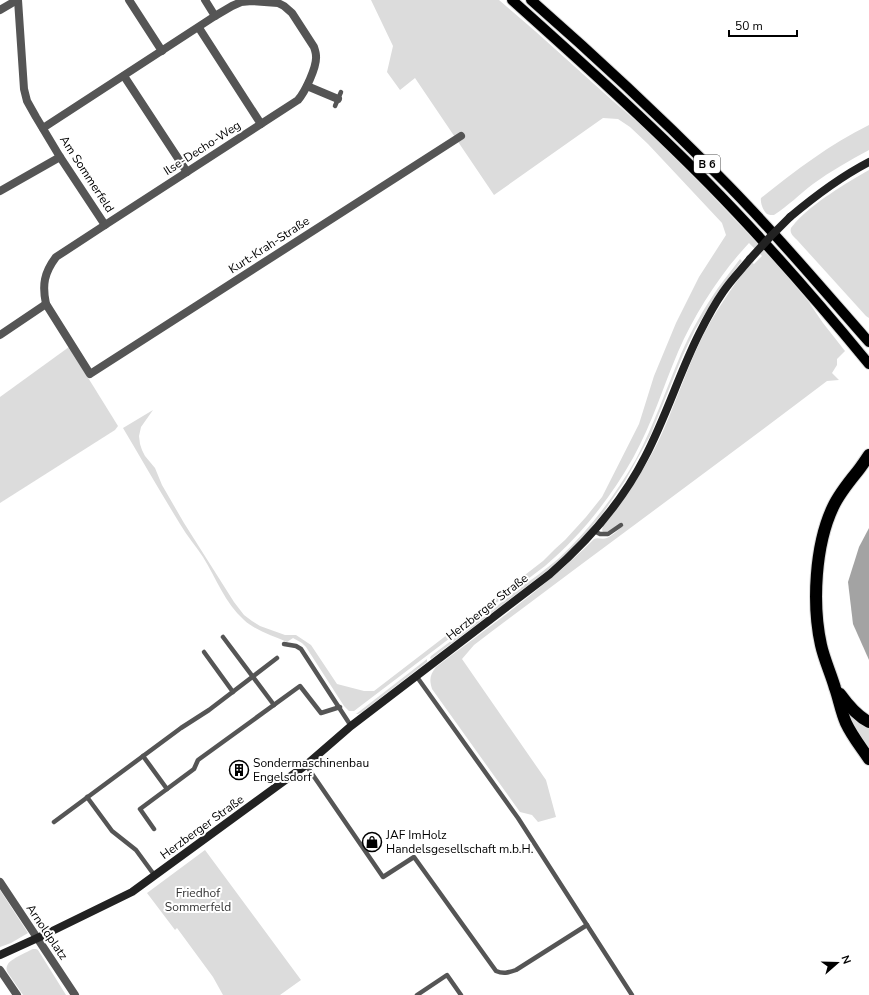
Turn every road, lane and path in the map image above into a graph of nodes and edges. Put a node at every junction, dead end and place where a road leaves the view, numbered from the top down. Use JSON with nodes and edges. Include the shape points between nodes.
{"nodes":[{"id":1,"x":18,"y":0,"type":"edge"},
{"id":2,"x":129,"y":0,"type":"edge"},
{"id":3,"x":205,"y":0,"type":"edge"},
{"id":4,"x":512,"y":0,"type":"edge"},
{"id":5,"x":532,"y":0,"type":"edge"},
{"id":6,"x":252,"y":1,"type":"edge"},
{"id":7,"x":0,"y":10,"type":"edge"},
{"id":8,"x":215,"y":16,"type":"junction"},
{"id":9,"x":199,"y":28,"type":"junction"},
{"id":10,"x":162,"y":51,"type":"junction"},
{"id":11,"x":124,"y":76,"type":"junction"},
{"id":12,"x":307,"y":86,"type":"junction"},
{"id":13,"x":338,"y":99,"type":"dead end"},
{"id":14,"x":261,"y":124,"type":"junction"},
{"id":15,"x":43,"y":128,"type":"junction"},
{"id":16,"x":461,"y":136,"type":"dead end"},
{"id":17,"x":60,"y":157,"type":"junction"},
{"id":18,"x":869,"y":162,"type":"edge"},
{"id":19,"x":187,"y":172,"type":"junction"},
{"id":20,"x":0,"y":191,"type":"edge"},
{"id":21,"x":105,"y":225,"type":"junction"},
{"id":22,"x":46,"y":304,"type":"junction"},
{"id":23,"x":0,"y":335,"type":"edge"},
{"id":24,"x":869,"y":342,"type":"edge"},
{"id":25,"x":869,"y":364,"type":"edge"},
{"id":26,"x":90,"y":374,"type":"joint"},
{"id":27,"x":869,"y":455,"type":"edge"},
{"id":28,"x":869,"y":465,"type":"edge"},
{"id":29,"x":857,"y":471,"type":"junction"},
{"id":30,"x":621,"y":525,"type":"dead end"},
{"id":31,"x":594,"y":531,"type":"junction"},
{"id":32,"x":223,"y":637,"type":"dead end"},
{"id":33,"x":284,"y":644,"type":"dead end"},
{"id":34,"x":204,"y":652,"type":"dead end"},
{"id":35,"x":277,"y":658,"type":"dead end"},
{"id":36,"x":253,"y":676,"type":"junction"},
{"id":37,"x":417,"y":677,"type":"junction"},
{"id":38,"x":835,"y":687,"type":"junction"},
{"id":39,"x":233,"y":692,"type":"junction"},
{"id":40,"x":274,"y":704,"type":"junction"},
{"id":41,"x":340,"y":707,"type":"junction"},
{"id":42,"x":869,"y":722,"type":"edge"},
{"id":43,"x":352,"y":726,"type":"junction"},
{"id":44,"x":143,"y":756,"type":"junction"},
{"id":45,"x":869,"y":759,"type":"edge"},
{"id":46,"x":306,"y":765,"type":"junction"},
{"id":47,"x":168,"y":789,"type":"junction"},
{"id":48,"x":87,"y":797,"type":"junction"},
{"id":49,"x":54,"y":822,"type":"dead end"},
{"id":50,"x":154,"y":830,"type":"dead end"},
{"id":51,"x":155,"y":876,"type":"junction"},
{"id":52,"x":0,"y":882,"type":"edge"},
{"id":53,"x":587,"y":925,"type":"junction"},
{"id":54,"x":37,"y":938,"type":"junction"},
{"id":55,"x":0,"y":955,"type":"edge"},
{"id":56,"x":0,"y":970,"type":"edge"},
{"id":57,"x":17,"y":995,"type":"edge"},
{"id":58,"x":75,"y":995,"type":"edge"},
{"id":59,"x":417,"y":995,"type":"edge"},
{"id":60,"x":461,"y":995,"type":"edge"},
{"id":61,"x":632,"y":995,"type":"edge"}],
"edges":[{"from":1,"to":7,"type":"street"},
{"from":1,"to":15,"type":"street","name":"Am Sommerfeld","via":[[24,89],[27,101]]},
{"from":2,"to":10,"type":"street"},
{"from":3,"to":8,"type":"street"},
{"from":4,"to":25,"type":"main road","number":"B 6","via":[[605,83],[708,183],[797,279]]},
{"from":5,"to":24,"type":"main road","number":"B 6","via":[[718,174],[781,241]]},
{"from":6,"to":8,"type":"street","name":"Ilse-Decho-Weg","via":[[237,4]]},
{"from":6,"to":12,"type":"street","name":"Ilse-Decho-Weg","via":[[278,3],[292,13],[314,47],[316,63]]},
{"from":8,"to":9,"type":"street","name":"Ilse-Decho-Weg"},
{"from":9,"to":10,"type":"street","name":"Ilse-Decho-Weg"},
{"from":9,"to":14,"type":"street"},
{"from":10,"to":11,"type":"street","name":"Ilse-Decho-Weg"},
{"from":11,"to":15,"type":"street","name":"Ilse-Decho-Weg"},
{"from":11,"to":19,"type":"street"},
{"from":12,"to":13,"type":"street"},
{"from":12,"to":14,"type":"street","name":"Ilse-Decho-Weg","via":[[298,100]]},
{"from":14,"to":19,"type":"street","name":"Ilse-Decho-Weg"},
{"from":15,"to":17,"type":"street","name":"Am Sommerfeld"},
{"from":16,"to":26,"type":"street","name":"Kurt-Krah-Straße"},
{"from":17,"to":20,"type":"street"},
{"from":17,"to":21,"type":"street","name":"Am Sommerfeld"},
{"from":18,"to":31,"type":"main road","name":"Herzberger Straße","bridge":true,"via":[[827,188],[790,217],[750,259],[724,292],[699,334],[645,457]]},
{"from":19,"to":21,"type":"street","name":"Ilse-Decho-Weg"},
{"from":21,"to":22,"type":"street","name":"Am Sommerfeld","via":[[56,257],[50,264],[44,282]]},
{"from":22,"to":23,"type":"street"},
{"from":22,"to":26,"type":"street","name":"Am Sommerfeld"},
{"from":27,"to":29,"type":"highway"},
{"from":28,"to":29,"type":"highway"},
{"from":29,"to":38,"type":"highway","via":[[833,507],[825,528],[819,557],[818,627],[821,645]]},
{"from":30,"to":31,"type":"lane","via":[[608,534]]},
{"from":31,"to":37,"type":"main road","name":"Herzberger Straße","via":[[550,574]]},
{"from":32,"to":36,"type":"lane"},
{"from":33,"to":41,"type":"lane","via":[[301,649]]},
{"from":34,"to":39,"type":"lane"},
{"from":35,"to":36,"type":"lane"},
{"from":36,"to":39,"type":"lane"},
{"from":36,"to":40,"type":"lane"},
{"from":37,"to":43,"type":"main road","name":"Herzberger Straße"},
{"from":37,"to":53,"type":"lane","via":[[518,818]]},
{"from":38,"to":42,"type":"highway","via":[[849,706]]},
{"from":38,"to":45,"type":"highway","via":[[846,722]]},
{"from":39,"to":44,"type":"lane"},
{"from":40,"to":41,"type":"lane","via":[[300,686],[321,714]]},
{"from":40,"to":47,"type":"lane","via":[[198,760],[194,769]]},
{"from":41,"to":43,"type":"lane"},
{"from":43,"to":46,"type":"main road","name":"Herzberger Straße"},
{"from":44,"to":47,"type":"lane"},
{"from":44,"to":48,"type":"lane"},
{"from":46,"to":51,"type":"main road","name":"Herzberger Straße"},
{"from":46,"to":53,"type":"lane","via":[[383,877],[414,857],[496,971],[508,973],[516,970]]},
{"from":47,"to":50,"type":"lane","via":[[140,809]]},
{"from":48,"to":49,"type":"lane"},
{"from":48,"to":51,"type":"lane","via":[[112,831],[136,850]]},
{"from":51,"to":54,"type":"main road","name":"Herzberger Straße","via":[[132,892]]},
{"from":52,"to":54,"type":"street","name":"Arnoldplatz"},
{"from":53,"to":61,"type":"lane"},
{"from":54,"to":55,"type":"main road","name":"Herzberger Straße"},
{"from":54,"to":58,"type":"street","name":"Arnoldplatz"},
{"from":56,"to":57,"type":"street"},
{"from":59,"to":60,"type":"lane","via":[[447,975]]}]}
